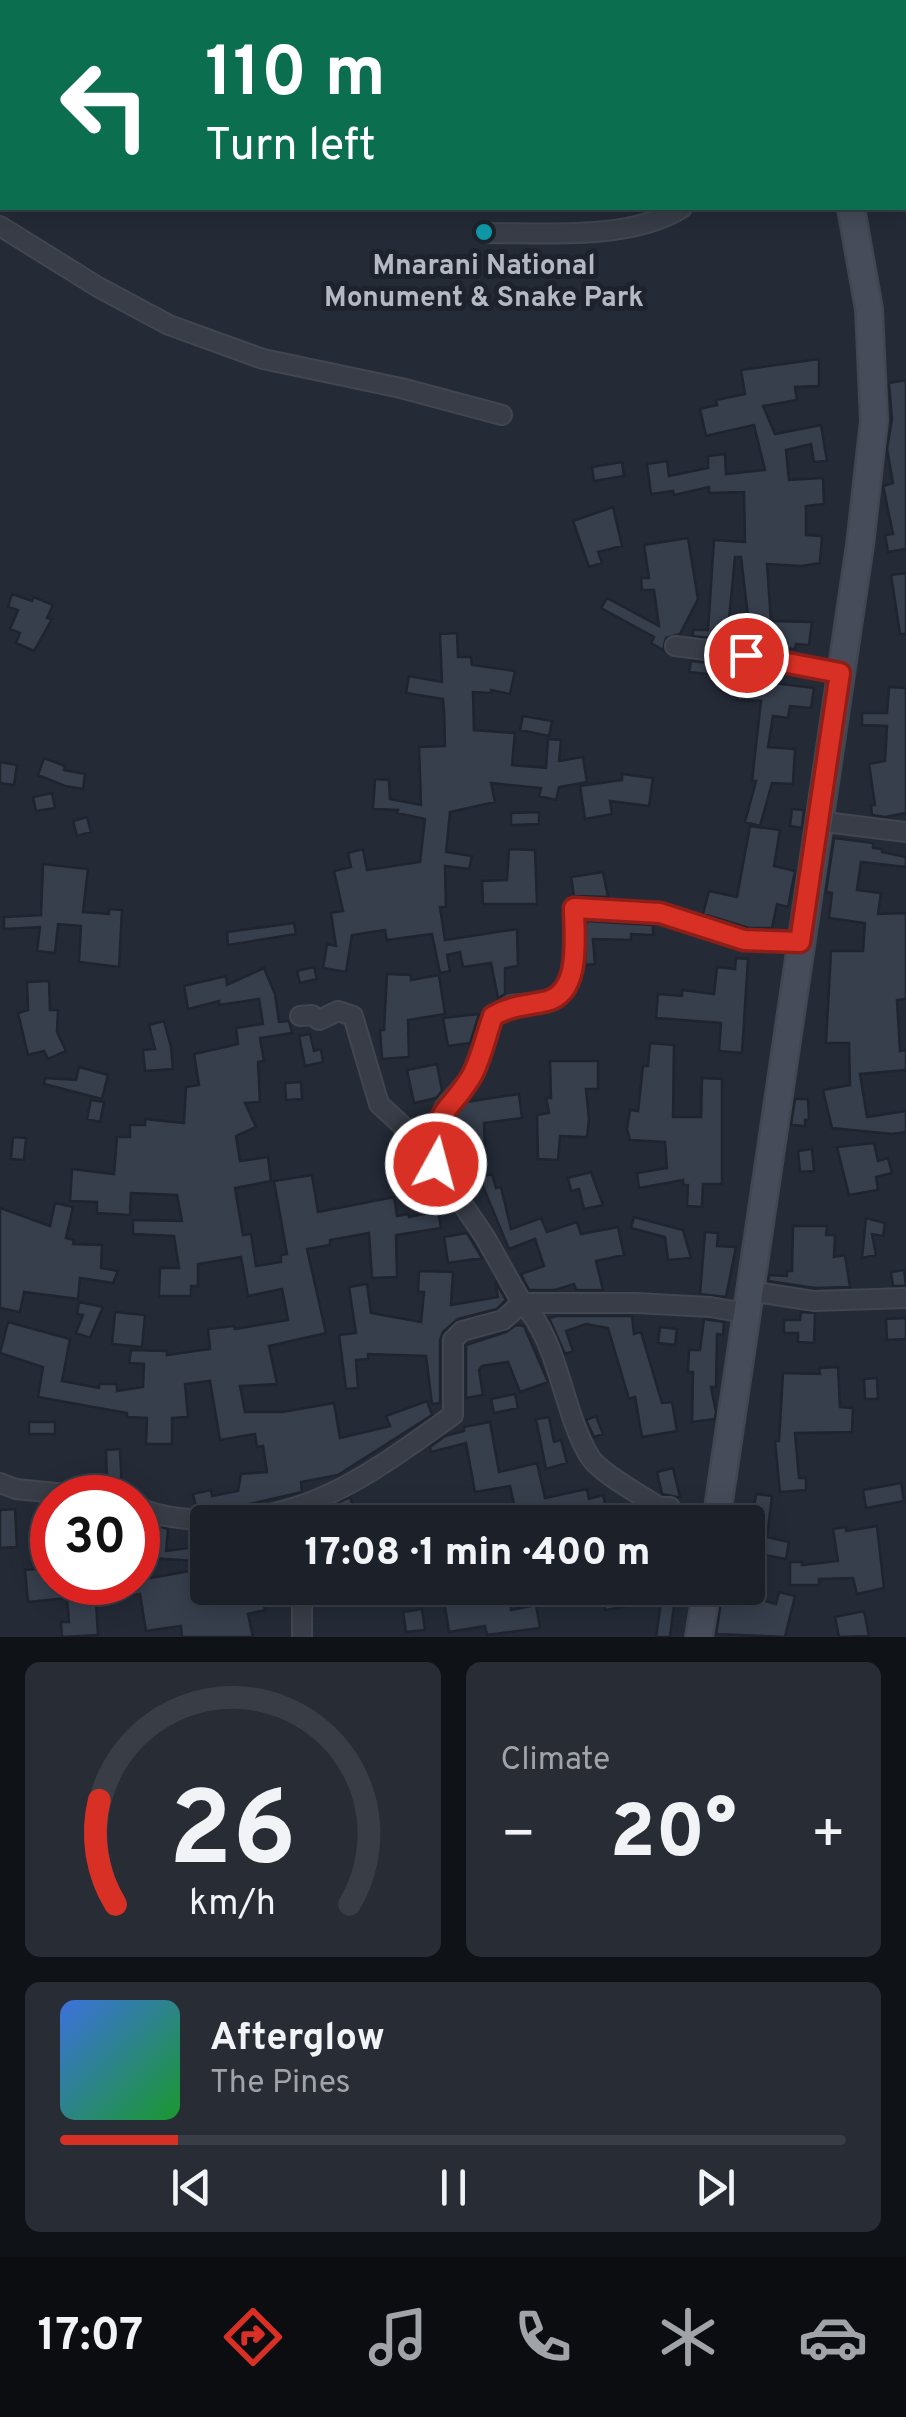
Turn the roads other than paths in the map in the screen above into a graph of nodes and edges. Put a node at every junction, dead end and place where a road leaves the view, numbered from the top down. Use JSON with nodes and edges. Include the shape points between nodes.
{"nodes":[{"id":1,"x":679,"y":210,"type":"edge"},
{"id":2,"x":851,"y":210,"type":"edge"},
{"id":3,"x":0,"y":226,"type":"edge"},
{"id":4,"x":488,"y":233,"type":"dead end"},
{"id":5,"x":502,"y":415,"type":"dead end"},
{"id":6,"x":675,"y":646,"type":"dead end"},
{"id":7,"x":840,"y":673,"type":"junction"},
{"id":8,"x":817,"y":821,"type":"junction"},
{"id":9,"x":906,"y":832,"type":"edge"},
{"id":10,"x":800,"y":942,"type":"junction"},
{"id":11,"x":300,"y":1016,"type":"dead end"},
{"id":12,"x":436,"y":1164,"type":"junction"},
{"id":13,"x":906,"y":1298,"type":"edge"},
{"id":14,"x":748,"y":1302,"type":"junction"},
{"id":15,"x":522,"y":1303,"type":"junction"},
{"id":16,"x":0,"y":1483,"type":"edge"},
{"id":17,"x":30,"y":1490,"type":"edge"},
{"id":18,"x":314,"y":1505,"type":"edge"},
{"id":19,"x":655,"y":1505,"type":"edge"},
{"id":20,"x":718,"y":1505,"type":"edge"},
{"id":21,"x":160,"y":1513,"type":"edge"},
{"id":22,"x":190,"y":1520,"type":"edge"},
{"id":23,"x":302,"y":1605,"type":"edge"},
{"id":24,"x":704,"y":1605,"type":"edge"},
{"id":25,"x":302,"y":1637,"type":"edge"},
{"id":26,"x":699,"y":1637,"type":"edge"}],
"edges":[{"from":1,"to":4,"type":"street","via":[[619,229]]},
{"from":2,"to":7,"type":"street","via":[[869,309],[874,421]]},
{"from":3,"to":5,"type":"street","via":[[169,325],[263,359]]},
{"from":6,"to":7,"type":"street"},
{"from":7,"to":8,"type":"street"},
{"from":8,"to":9,"type":"street"},
{"from":8,"to":10,"type":"street"},
{"from":10,"to":12,"type":"street","via":[[744,940],[660,913],[574,908],[572,976],[550,1000],[511,1005],[493,1016],[471,1077],[444,1108],[434,1136]]},
{"from":10,"to":14,"type":"street"},
{"from":11,"to":12,"type":"street","via":[[353,1016],[380,1104]]},
{"from":12,"to":15,"type":"street"},
{"from":13,"to":14,"type":"street"},
{"from":14,"to":15,"type":"street"},
{"from":14,"to":20,"type":"street"},
{"from":15,"to":18,"type":"street","via":[[504,1320],[453,1340],[453,1415]]},
{"from":15,"to":19,"type":"street","via":[[537,1318],[592,1460]]},
{"from":16,"to":17,"type":"street"},
{"from":21,"to":22,"type":"street"},
{"from":23,"to":25,"type":"street"},
{"from":24,"to":26,"type":"street"}]}
